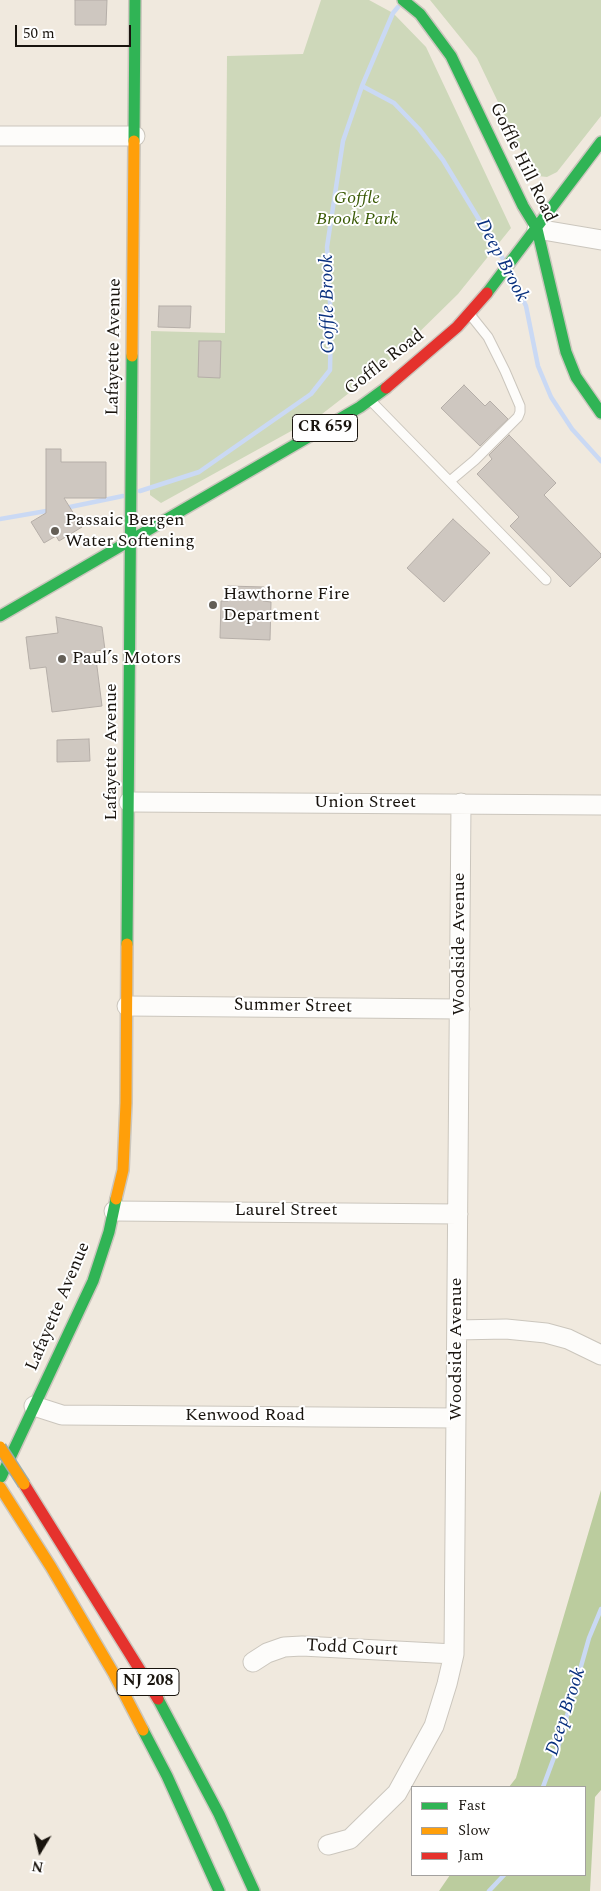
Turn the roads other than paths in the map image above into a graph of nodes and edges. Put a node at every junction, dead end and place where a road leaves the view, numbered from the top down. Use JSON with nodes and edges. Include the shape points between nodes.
{"nodes":[{"id":1,"x":135,"y":0,"type":"edge"},
{"id":2,"x":403,"y":0,"type":"edge"},
{"id":3,"x":0,"y":136,"type":"edge"},
{"id":4,"x":135,"y":136,"type":"junction"},
{"id":5,"x":601,"y":142,"type":"edge"},
{"id":6,"x":537,"y":229,"type":"junction"},
{"id":7,"x":601,"y":240,"type":"edge"},
{"id":8,"x":469,"y":313,"type":"junction"},
{"id":9,"x":370,"y":400,"type":"junction"},
{"id":10,"x":601,"y":413,"type":"edge"},
{"id":11,"x":450,"y":481,"type":"junction"},
{"id":12,"x":130,"y":542,"type":"junction"},
{"id":13,"x":546,"y":580,"type":"dead end"},
{"id":14,"x":0,"y":616,"type":"edge"},
{"id":15,"x":130,"y":802,"type":"junction"},
{"id":16,"x":461,"y":803,"type":"junction"},
{"id":17,"x":601,"y":805,"type":"edge"},
{"id":18,"x":127,"y":1006,"type":"junction"},
{"id":19,"x":460,"y":1009,"type":"junction"},
{"id":20,"x":114,"y":1211,"type":"junction"},
{"id":21,"x":458,"y":1214,"type":"junction"},
{"id":22,"x":457,"y":1330,"type":"junction"},
{"id":23,"x":601,"y":1355,"type":"edge"},
{"id":24,"x":34,"y":1406,"type":"junction"},
{"id":25,"x":456,"y":1418,"type":"junction"},
{"id":26,"x":0,"y":1447,"type":"edge"},
{"id":27,"x":0,"y":1480,"type":"edge"},
{"id":28,"x":0,"y":1487,"type":"edge"},
{"id":29,"x":454,"y":1654,"type":"junction"},
{"id":30,"x":253,"y":1662,"type":"dead end"},
{"id":31,"x":328,"y":1845,"type":"dead end"},
{"id":32,"x":220,"y":1891,"type":"edge"},
{"id":33,"x":254,"y":1891,"type":"edge"}],
"edges":[{"from":1,"to":4,"type":"main road","name":"Lafayette Avenue"},
{"from":2,"to":6,"type":"main road","name":"Goffle Hill Road","via":[[420,14],[451,56]]},
{"from":3,"to":4,"type":"street"},
{"from":4,"to":12,"type":"main road","name":"Lafayette Avenue"},
{"from":5,"to":6,"type":"main road","name":"Goffle Road","number":"CR 659"},
{"from":6,"to":7,"type":"street"},
{"from":6,"to":8,"type":"main road","name":"Goffle Road","number":"CR 659"},
{"from":6,"to":10,"type":"main road","name":"Goffle Hill Road","via":[[566,352],[576,377]]},
{"from":8,"to":9,"type":"main road","name":"Goffle Road","number":"CR 659","via":[[419,362]]},
{"from":8,"to":11,"type":"lane","via":[[488,338],[520,406],[518,417]]},
{"from":9,"to":11,"type":"lane"},
{"from":9,"to":12,"type":"main road","name":"Goffle Road","number":"CR 659"},
{"from":11,"to":13,"type":"lane"},
{"from":12,"to":14,"type":"main road","name":"Goffle Road","number":"CR 659"},
{"from":12,"to":15,"type":"main road","name":"Lafayette Avenue"},
{"from":15,"to":16,"type":"street","name":"Union Street"},
{"from":15,"to":18,"type":"main road","name":"Lafayette Avenue"},
{"from":16,"to":17,"type":"street","name":"Union Street"},
{"from":16,"to":19,"type":"street","name":"Woodside Avenue"},
{"from":18,"to":19,"type":"street","name":"Summer Street"},
{"from":18,"to":20,"type":"main road","name":"Lafayette Avenue","via":[[123,1170]]},
{"from":19,"to":21,"type":"street","name":"Woodside Avenue"},
{"from":20,"to":21,"type":"street","name":"Laurel Street"},
{"from":20,"to":24,"type":"main road","name":"Lafayette Avenue","via":[[93,1281]]},
{"from":21,"to":22,"type":"street","name":"Woodside Avenue"},
{"from":22,"to":23,"type":"street","via":[[506,1329],[546,1333],[568,1339]]},
{"from":22,"to":25,"type":"street","name":"Woodside Avenue"},
{"from":24,"to":25,"type":"street","name":"Kenwood Road","via":[[62,1415]]},
{"from":24,"to":27,"type":"main road","name":"Lafayette Avenue"},
{"from":25,"to":29,"type":"street","name":"Woodside Avenue"},
{"from":26,"to":33,"type":"main road","number":"NJ 208","bridge":true,"via":[[165,1710],[219,1814]]},
{"from":28,"to":32,"type":"main road","number":"NJ 208","via":[[86,1623],[137,1716]]},
{"from":29,"to":30,"type":"street","name":"Todd Court","via":[[302,1646],[284,1647]]},
{"from":29,"to":31,"type":"street","name":"Woodside Avenue","via":[[434,1726],[397,1793],[350,1839]]}]}
